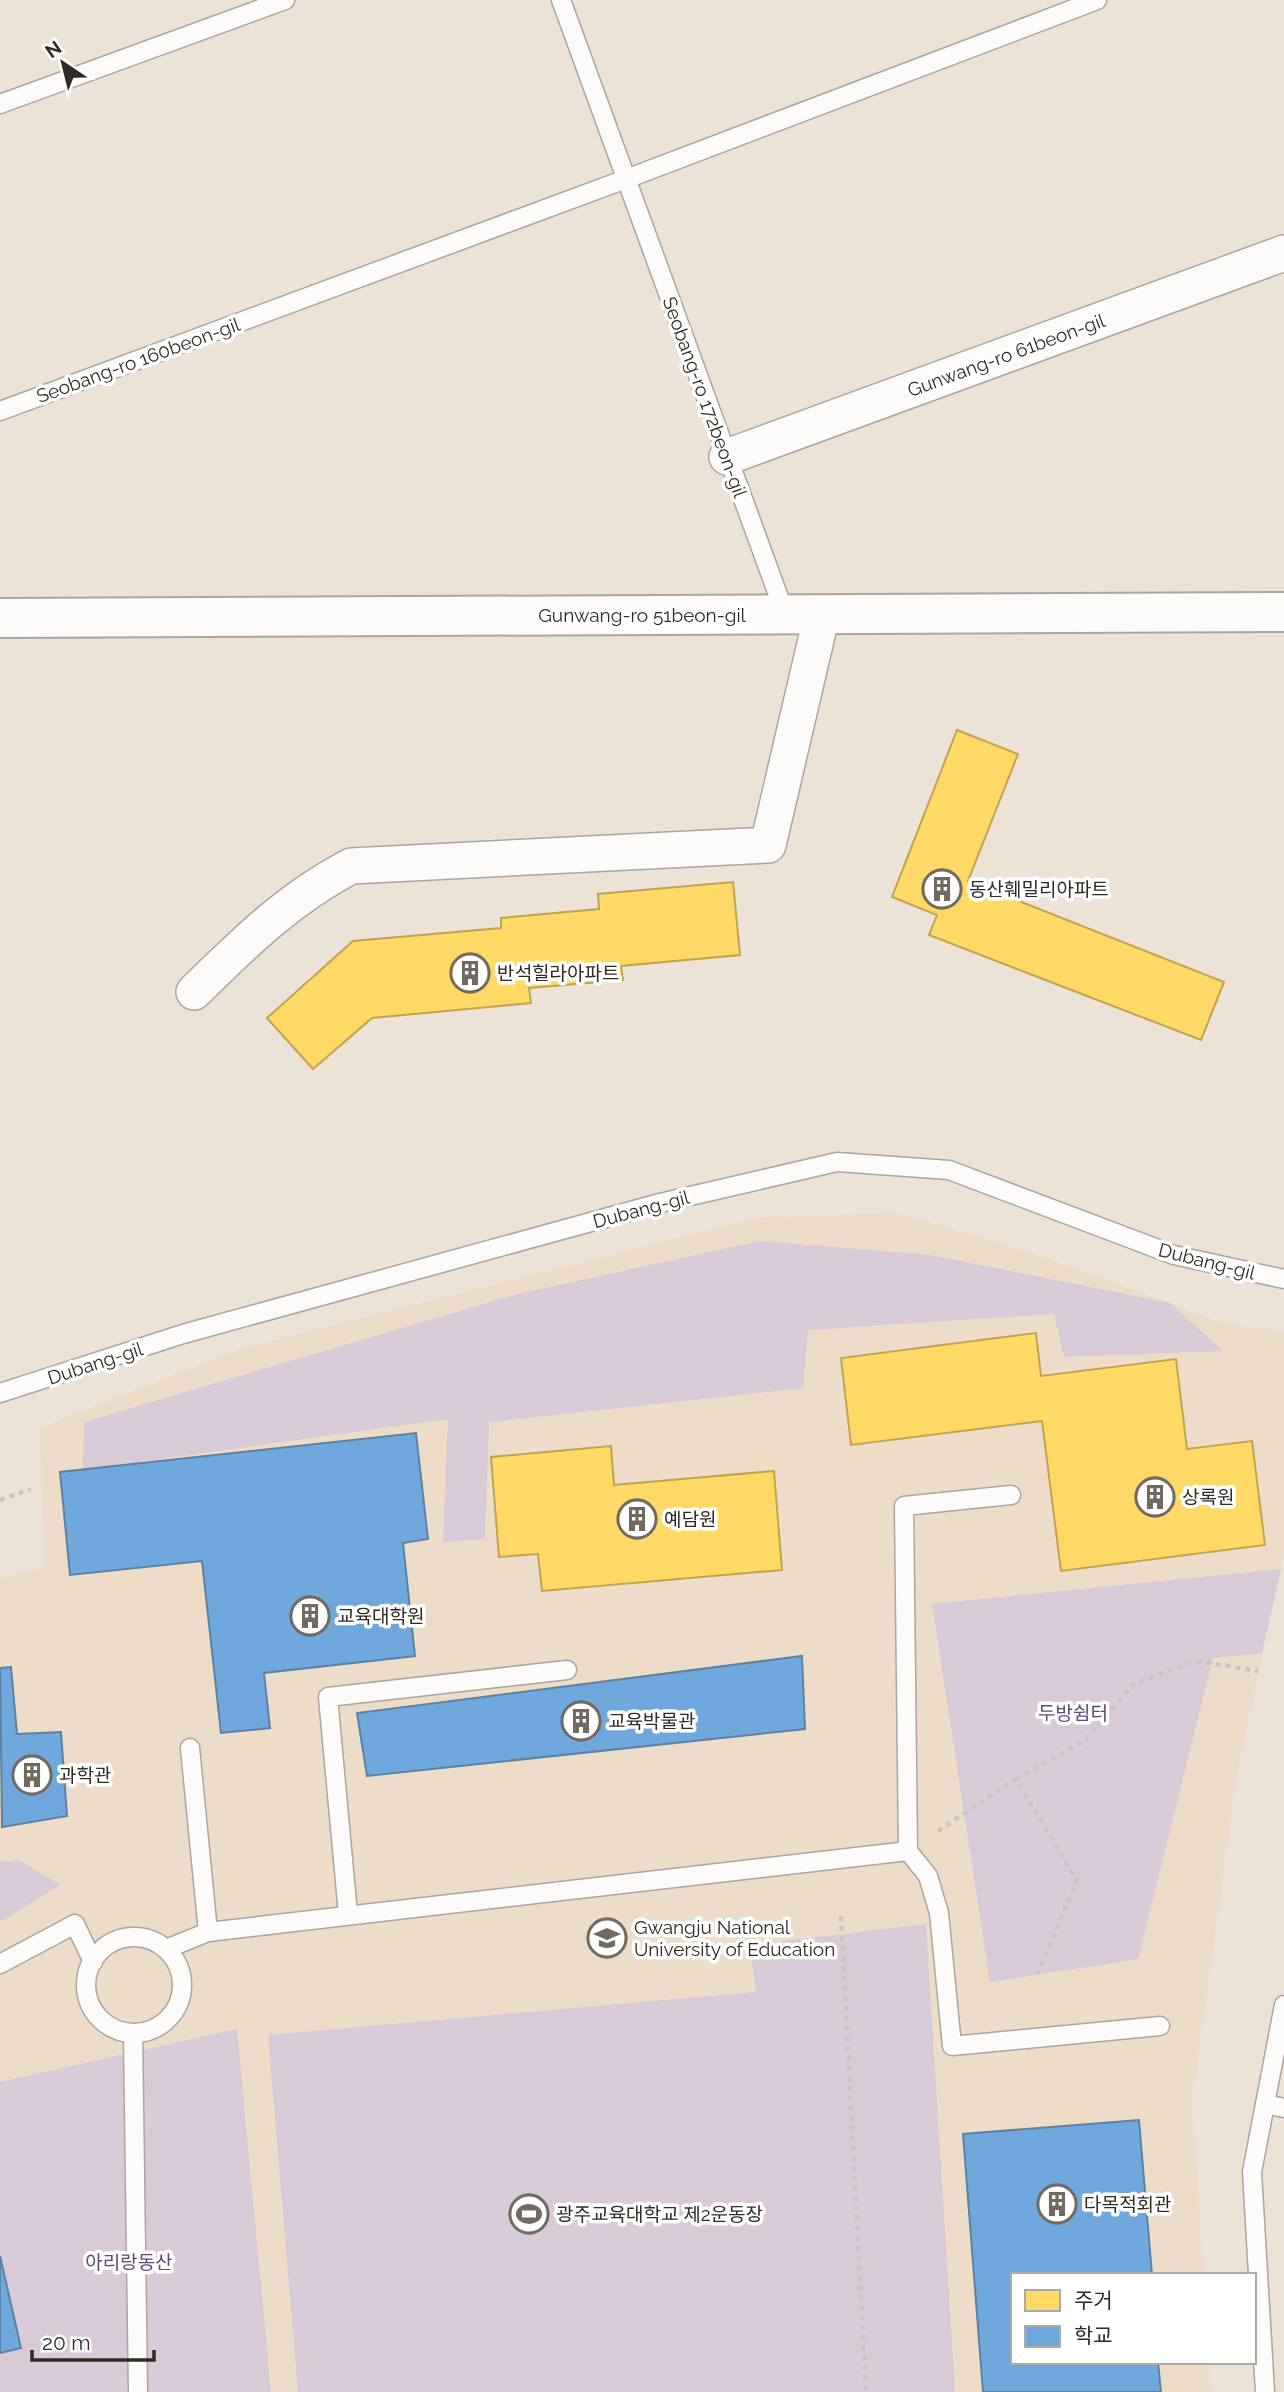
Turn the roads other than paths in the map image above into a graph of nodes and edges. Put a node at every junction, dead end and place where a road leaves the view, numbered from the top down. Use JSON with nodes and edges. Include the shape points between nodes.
{"nodes":[{"id":1,"x":285,"y":0,"type":"edge"},
{"id":2,"x":561,"y":0,"type":"edge"},
{"id":3,"x":1097,"y":0,"type":"edge"},
{"id":4,"x":0,"y":104,"type":"edge"},
{"id":5,"x":626,"y":179,"type":"junction"},
{"id":6,"x":1284,"y":253,"type":"edge"},
{"id":7,"x":0,"y":411,"type":"edge"},
{"id":8,"x":727,"y":457,"type":"junction"},
{"id":9,"x":1284,"y":612,"type":"edge"},
{"id":10,"x":785,"y":614,"type":"junction"},
{"id":11,"x":822,"y":614,"type":"junction"},
{"id":12,"x":0,"y":618,"type":"edge"},
{"id":13,"x":194,"y":992,"type":"dead end"},
{"id":14,"x":1284,"y":1279,"type":"edge"},
{"id":15,"x":0,"y":1394,"type":"edge"},
{"id":16,"x":1011,"y":1495,"type":"dead end"},
{"id":17,"x":567,"y":1670,"type":"dead end"},
{"id":18,"x":190,"y":1748,"type":"dead end"},
{"id":19,"x":908,"y":1851,"type":"junction"},
{"id":20,"x":348,"y":1914,"type":"junction"},
{"id":21,"x":208,"y":1932,"type":"junction"},
{"id":22,"x":166,"y":1949,"type":"junction"},
{"id":23,"x":93,"y":1962,"type":"junction"},
{"id":24,"x":0,"y":1964,"type":"edge"},
{"id":25,"x":1284,"y":2005,"type":"edge"},
{"id":26,"x":1160,"y":2026,"type":"dead end"},
{"id":27,"x":133,"y":2033,"type":"junction"},
{"id":28,"x":1265,"y":2104,"type":"junction"},
{"id":29,"x":1284,"y":2108,"type":"edge"},
{"id":30,"x":138,"y":2392,"type":"edge"},
{"id":31,"x":1265,"y":2392,"type":"edge"}],
"edges":[{"from":1,"to":4,"type":"lane"},
{"from":2,"to":5,"type":"lane","name":"Seobang-ro 172beon-gil"},
{"from":3,"to":5,"type":"lane"},
{"from":5,"to":7,"type":"lane","name":"Seobang-ro 160beon-gil"},
{"from":5,"to":8,"type":"lane","name":"Seobang-ro 172beon-gil"},
{"from":6,"to":8,"type":"street","name":"Gunwang-ro 61beon-gil"},
{"from":8,"to":10,"type":"lane","name":"Seobang-ro 172beon-gil"},
{"from":9,"to":11,"type":"street","name":"Gunwang-ro 51beon-gil"},
{"from":10,"to":11,"type":"street","name":"Gunwang-ro 51beon-gil"},
{"from":10,"to":12,"type":"street","name":"Gunwang-ro 51beon-gil"},
{"from":11,"to":13,"type":"street","via":[[768,845],[351,866],[268,920]]},
{"from":14,"to":15,"type":"lane","name":"Dubang-gil","via":[[1174,1255],[949,1170],[837,1162],[660,1203],[223,1323]]},
{"from":16,"to":19,"type":"lane","via":[[904,1506]]},
{"from":17,"to":20,"type":"lane","via":[[328,1697]]},
{"from":18,"to":21,"type":"lane"},
{"from":19,"to":20,"type":"lane"},
{"from":19,"to":26,"type":"lane","via":[[928,1876],[939,1913],[952,2046]]},
{"from":20,"to":21,"type":"lane"},
{"from":21,"to":22,"type":"lane"},
{"from":22,"to":23,"type":"lane","via":[[151,1940],[118,1940],[103,1948]]},
{"from":22,"to":27,"type":"lane","via":[[182,1977],[176,2010],[157,2027]]},
{"from":23,"to":24,"type":"lane","via":[[75,1924]]},
{"from":23,"to":27,"type":"lane","via":[[86,1976],[92,2009],[117,2030]]},
{"from":25,"to":28,"type":"lane"},
{"from":27,"to":30,"type":"lane"},
{"from":28,"to":29,"type":"lane"},
{"from":28,"to":31,"type":"lane","via":[[1252,2172]]}]}
